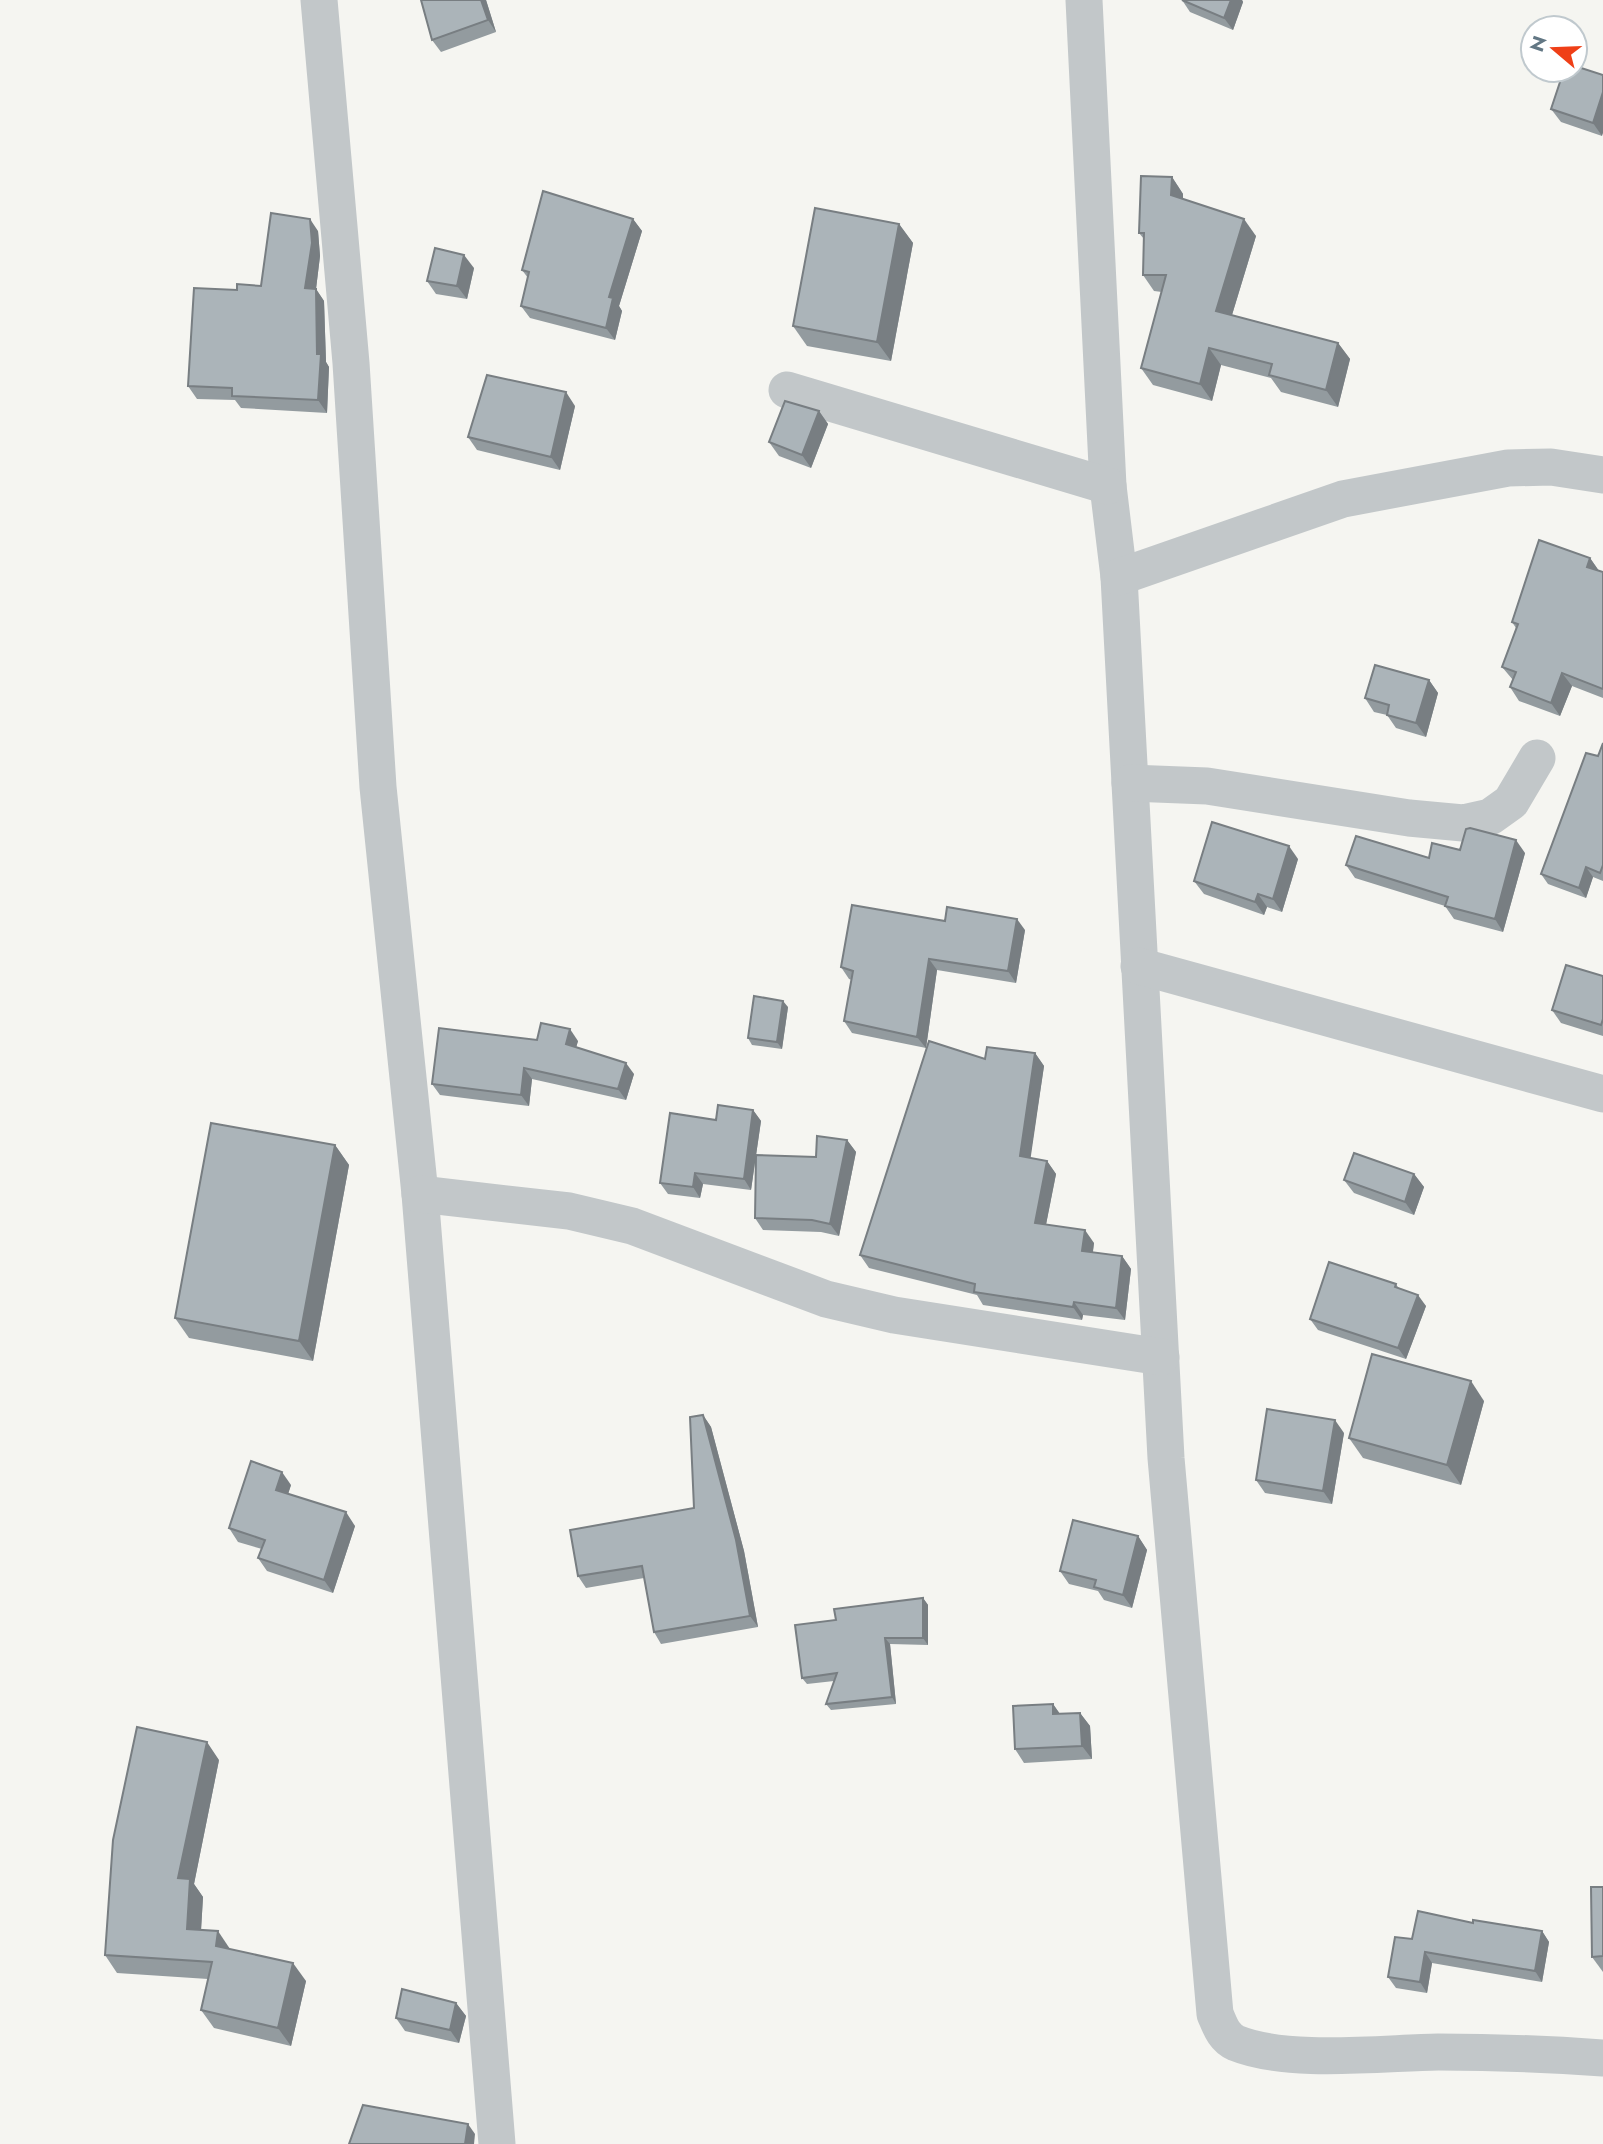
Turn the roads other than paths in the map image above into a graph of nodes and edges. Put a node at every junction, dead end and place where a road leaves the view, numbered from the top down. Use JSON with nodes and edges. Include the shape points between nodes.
{"nodes":[{"id":1,"x":319,"y":0,"type":"edge"},
{"id":2,"x":1084,"y":0,"type":"edge"},
{"id":3,"x":787,"y":390,"type":"dead end"},
{"id":4,"x":1603,"y":475,"type":"edge"},
{"id":5,"x":1108,"y":486,"type":"junction"},
{"id":6,"x":1118,"y":577,"type":"junction"},
{"id":7,"x":1537,"y":758,"type":"dead end"},
{"id":8,"x":1130,"y":783,"type":"junction"},
{"id":9,"x":1139,"y":966,"type":"junction"},
{"id":10,"x":1603,"y":1094,"type":"edge"},
{"id":11,"x":420,"y":1194,"type":"junction"},
{"id":12,"x":1161,"y":1357,"type":"junction"},
{"id":13,"x":1603,"y":2058,"type":"edge"},
{"id":14,"x":497,"y":2144,"type":"edge"}],
"edges":[{"from":1,"to":11,"type":"street","via":[[351,363],[378,787]]},
{"from":2,"to":5,"type":"street"},
{"from":3,"to":5,"type":"street"},
{"from":4,"to":6,"type":"street","via":[[1551,467],[1507,468],[1343,499]]},
{"from":5,"to":6,"type":"street"},
{"from":6,"to":8,"type":"street"},
{"from":7,"to":8,"type":"street","via":[[1511,802],[1490,817],[1463,823],[1207,786]]},
{"from":8,"to":9,"type":"street"},
{"from":9,"to":10,"type":"street"},
{"from":9,"to":12,"type":"street"},
{"from":11,"to":12,"type":"street","via":[[569,1211],[632,1226],[826,1299],[894,1315]]},
{"from":11,"to":14,"type":"street"},
{"from":12,"to":13,"type":"street","via":[[1178,1613],[1215,2014],[1224,2035],[1264,2050],[1308,2054],[1448,2052]]}]}
